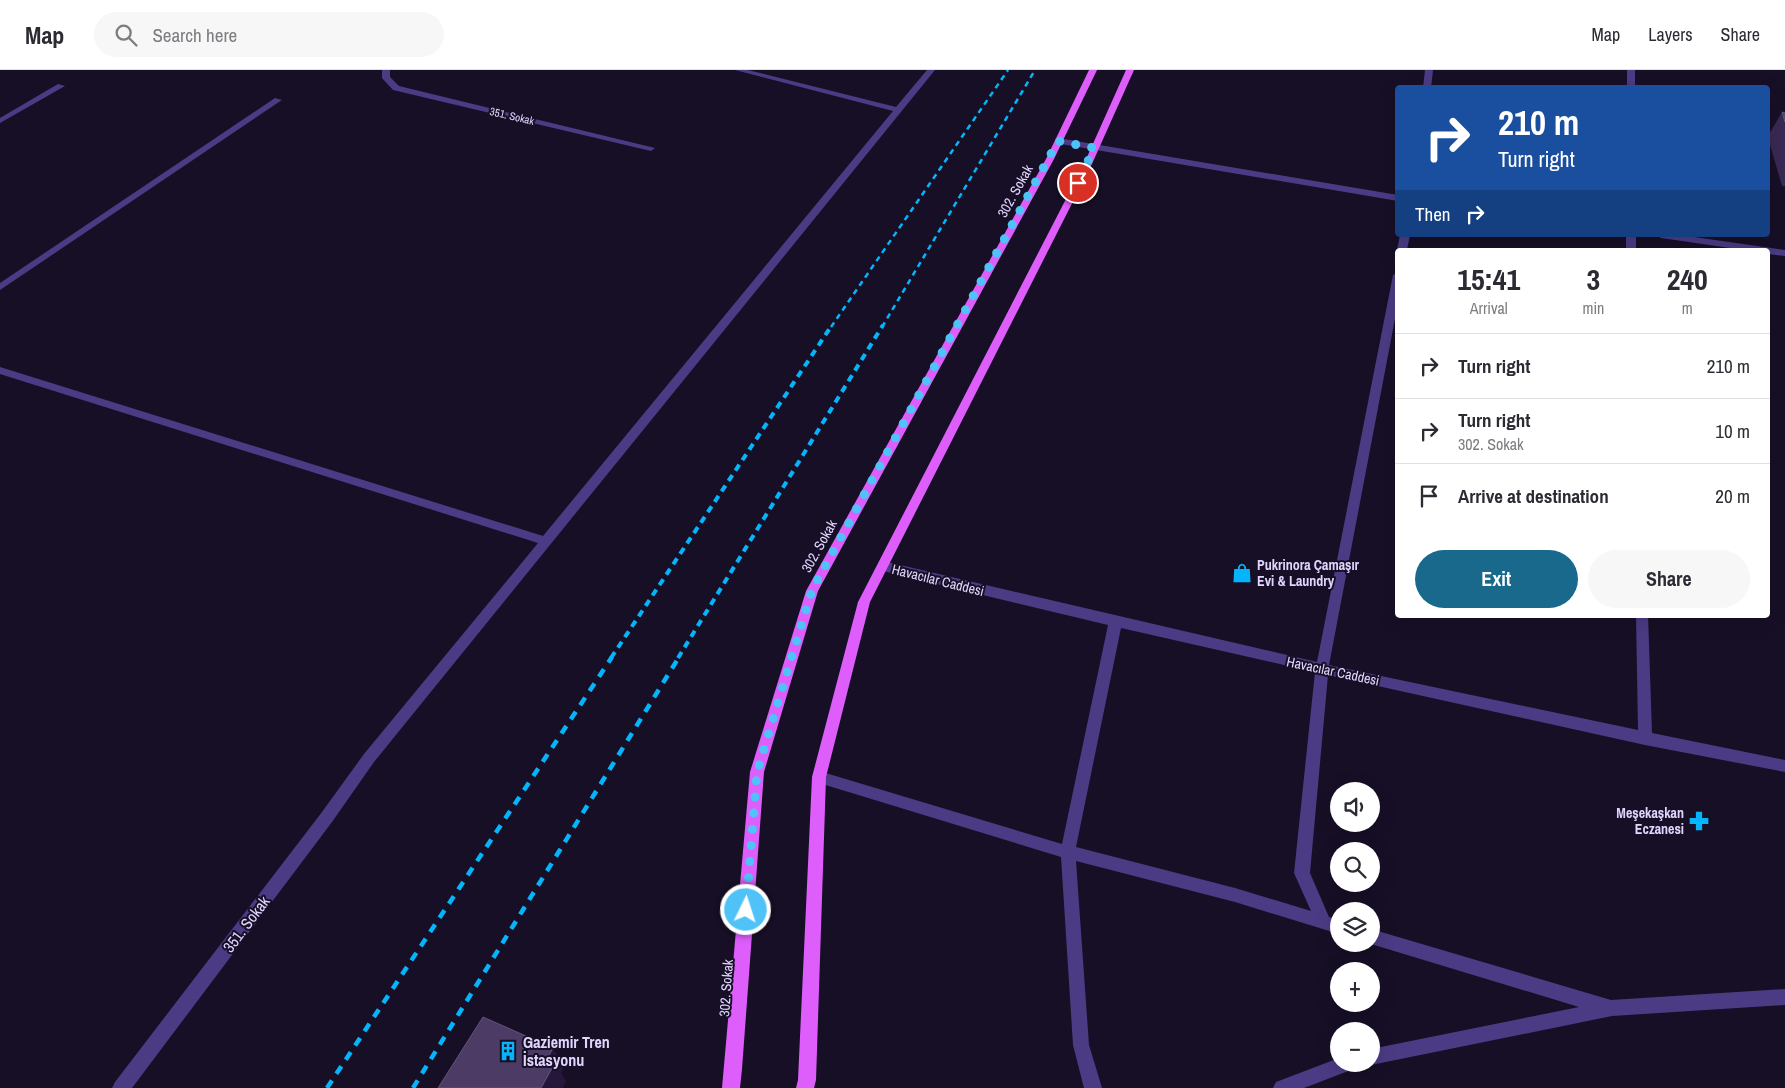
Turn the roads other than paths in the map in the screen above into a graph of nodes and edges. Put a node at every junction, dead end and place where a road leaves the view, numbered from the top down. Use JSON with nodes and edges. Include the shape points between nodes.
{"nodes":[{"id":1,"x":386,"y":70,"type":"edge"},
{"id":2,"x":739,"y":70,"type":"edge"},
{"id":3,"x":931,"y":70,"type":"edge"},
{"id":4,"x":1093,"y":70,"type":"edge"},
{"id":5,"x":1130,"y":70,"type":"edge"},
{"id":6,"x":1429,"y":70,"type":"edge"},
{"id":7,"x":1632,"y":70,"type":"edge"},
{"id":8,"x":1427,"y":85,"type":"edge"},
{"id":9,"x":1631,"y":85,"type":"edge"},
{"id":10,"x":61,"y":86,"type":"dead end"},
{"id":11,"x":278,"y":100,"type":"dead end"},
{"id":12,"x":898,"y":110,"type":"junction"},
{"id":13,"x":0,"y":121,"type":"edge"},
{"id":14,"x":1058,"y":141,"type":"junction"},
{"id":15,"x":651,"y":148,"type":"dead end"},
{"id":16,"x":1094,"y":148,"type":"junction"},
{"id":17,"x":1395,"y":198,"type":"edge"},
{"id":18,"x":1675,"y":237,"type":"edge"},
{"id":19,"x":1750,"y":248,"type":"edge"},
{"id":20,"x":1770,"y":251,"type":"edge"},
{"id":21,"x":1785,"y":253,"type":"edge"},
{"id":22,"x":0,"y":287,"type":"edge"},
{"id":23,"x":1395,"y":290,"type":"edge"},
{"id":24,"x":0,"y":370,"type":"edge"},
{"id":25,"x":546,"y":541,"type":"junction"},
{"id":26,"x":883,"y":566,"type":"junction"},
{"id":27,"x":1642,"y":618,"type":"edge"},
{"id":28,"x":1115,"y":623,"type":"junction"},
{"id":29,"x":1322,"y":669,"type":"junction"},
{"id":30,"x":1645,"y":739,"type":"junction"},
{"id":31,"x":1785,"y":766,"type":"edge"},
{"id":32,"x":819,"y":777,"type":"junction"},
{"id":33,"x":1068,"y":852,"type":"junction"},
{"id":34,"x":1324,"y":922,"type":"junction"},
{"id":35,"x":1330,"y":924,"type":"edge"},
{"id":36,"x":1380,"y":939,"type":"edge"},
{"id":37,"x":1785,"y":997,"type":"edge"},
{"id":38,"x":1612,"y":1008,"type":"junction"},
{"id":39,"x":1380,"y":1055,"type":"edge"},
{"id":40,"x":1330,"y":1070,"type":"edge"},
{"id":41,"x":806,"y":1085,"type":"edge"},
{"id":42,"x":121,"y":1088,"type":"edge"},
{"id":43,"x":731,"y":1088,"type":"edge"},
{"id":44,"x":1093,"y":1088,"type":"edge"},
{"id":45,"x":1282,"y":1088,"type":"edge"}],
"edges":[{"from":1,"to":15,"type":"street","name":"351. Sokak","via":[[386,78],[396,88]]},
{"from":2,"to":12,"type":"street"},
{"from":3,"to":12,"type":"street","name":"351. Sokak"},
{"from":4,"to":14,"type":"main road","name":"302. Sokak"},
{"from":5,"to":16,"type":"main road"},
{"from":6,"to":8,"type":"street"},
{"from":7,"to":9,"type":"street"},
{"from":10,"to":13,"type":"street"},
{"from":11,"to":22,"type":"street"},
{"from":12,"to":25,"type":"street","name":"351. Sokak"},
{"from":14,"to":16,"type":"street"},
{"from":14,"to":43,"type":"main road","name":"302. Sokak","via":[[812,590],[757,772]]},
{"from":16,"to":17,"type":"street"},
{"from":16,"to":26,"type":"main road"},
{"from":18,"to":19,"type":"street"},
{"from":20,"to":21,"type":"street"},
{"from":23,"to":29,"type":"street"},
{"from":24,"to":25,"type":"street"},
{"from":25,"to":42,"type":"street","name":"351. Sokak","via":[[369,758]]},
{"from":26,"to":28,"type":"street","name":"Havacılar Caddesi"},
{"from":26,"to":32,"type":"main road","via":[[864,602]]},
{"from":27,"to":30,"type":"street"},
{"from":28,"to":29,"type":"street","name":"Havacılar Caddesi"},
{"from":28,"to":33,"type":"street"},
{"from":29,"to":30,"type":"street","name":"Havacılar Caddesi"},
{"from":29,"to":34,"type":"street","via":[[1302,873]]},
{"from":30,"to":31,"type":"street","name":"Havacılar Caddesi"},
{"from":32,"to":33,"type":"street"},
{"from":32,"to":41,"type":"main road"},
{"from":33,"to":34,"type":"street","via":[[1235,895]]},
{"from":33,"to":44,"type":"street","via":[[1081,1045]]},
{"from":34,"to":35,"type":"street"},
{"from":36,"to":38,"type":"street"},
{"from":37,"to":38,"type":"street"},
{"from":38,"to":39,"type":"street"},
{"from":40,"to":45,"type":"street"}]}
